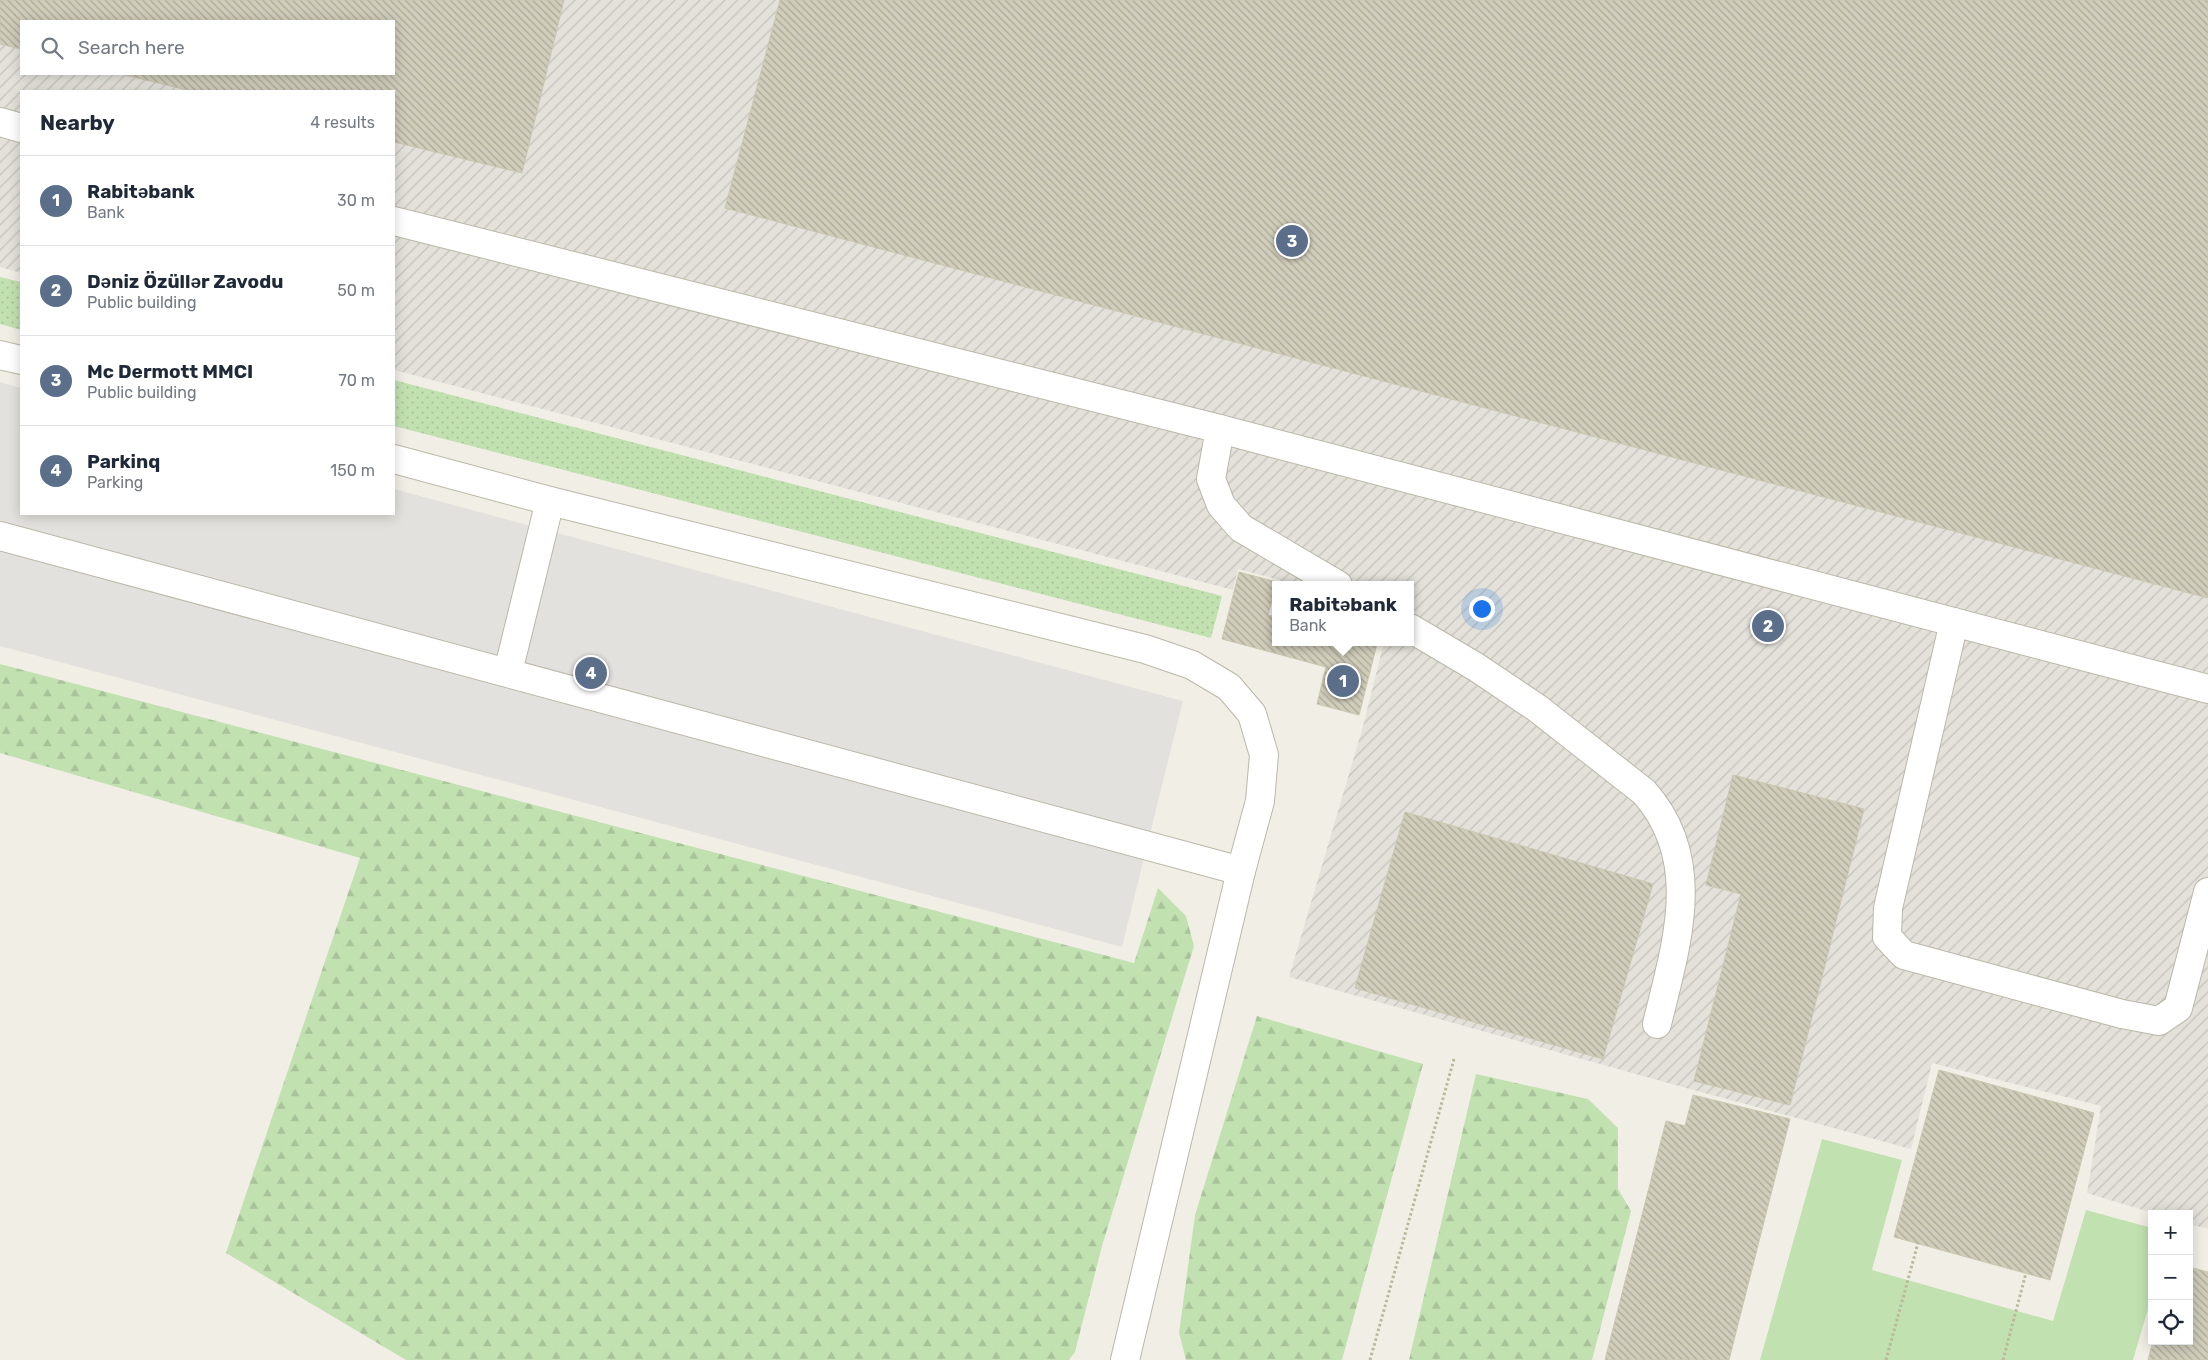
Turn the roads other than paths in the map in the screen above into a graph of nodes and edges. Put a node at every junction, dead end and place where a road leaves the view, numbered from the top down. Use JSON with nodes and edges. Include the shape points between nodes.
{"nodes":[{"id":1,"x":0,"y":122,"type":"edge"},
{"id":2,"x":20,"y":128,"type":"edge"},
{"id":3,"x":395,"y":221,"type":"edge"},
{"id":4,"x":0,"y":355,"type":"edge"},
{"id":5,"x":20,"y":360,"type":"edge"},
{"id":6,"x":1220,"y":430,"type":"junction"},
{"id":7,"x":395,"y":459,"type":"edge"},
{"id":8,"x":550,"y":501,"type":"junction"},
{"id":9,"x":0,"y":536,"type":"edge"},
{"id":10,"x":1331,"y":581,"type":"edge"},
{"id":11,"x":1954,"y":622,"type":"junction"},
{"id":12,"x":1414,"y":630,"type":"edge"},
{"id":13,"x":508,"y":672,"type":"junction"},
{"id":14,"x":2208,"y":688,"type":"edge"},
{"id":15,"x":1241,"y":871,"type":"junction"},
{"id":16,"x":2208,"y":892,"type":"edge"},
{"id":17,"x":1657,"y":1024,"type":"dead end"},
{"id":18,"x":1125,"y":1360,"type":"edge"}],
"edges":[{"from":1,"to":2,"type":"street"},
{"from":3,"to":6,"type":"street"},
{"from":4,"to":5,"type":"street"},
{"from":6,"to":10,"type":"street","via":[[1211,479],[1221,505],[1241,528]]},
{"from":6,"to":11,"type":"street"},
{"from":7,"to":8,"type":"street"},
{"from":8,"to":13,"type":"street"},
{"from":8,"to":15,"type":"street","via":[[1145,649],[1192,664],[1229,687],[1252,714],[1264,756],[1260,801]]},
{"from":9,"to":13,"type":"street"},
{"from":11,"to":14,"type":"street"},
{"from":11,"to":16,"type":"street","via":[[1888,908],[1887,937],[1904,955],[2159,1021],[2178,1008]]},
{"from":12,"to":17,"type":"street","via":[[1537,708],[1644,792],[1657,807],[1679,864],[1682,897],[1679,933]]},
{"from":13,"to":15,"type":"street"},
{"from":15,"to":18,"type":"street"}]}
